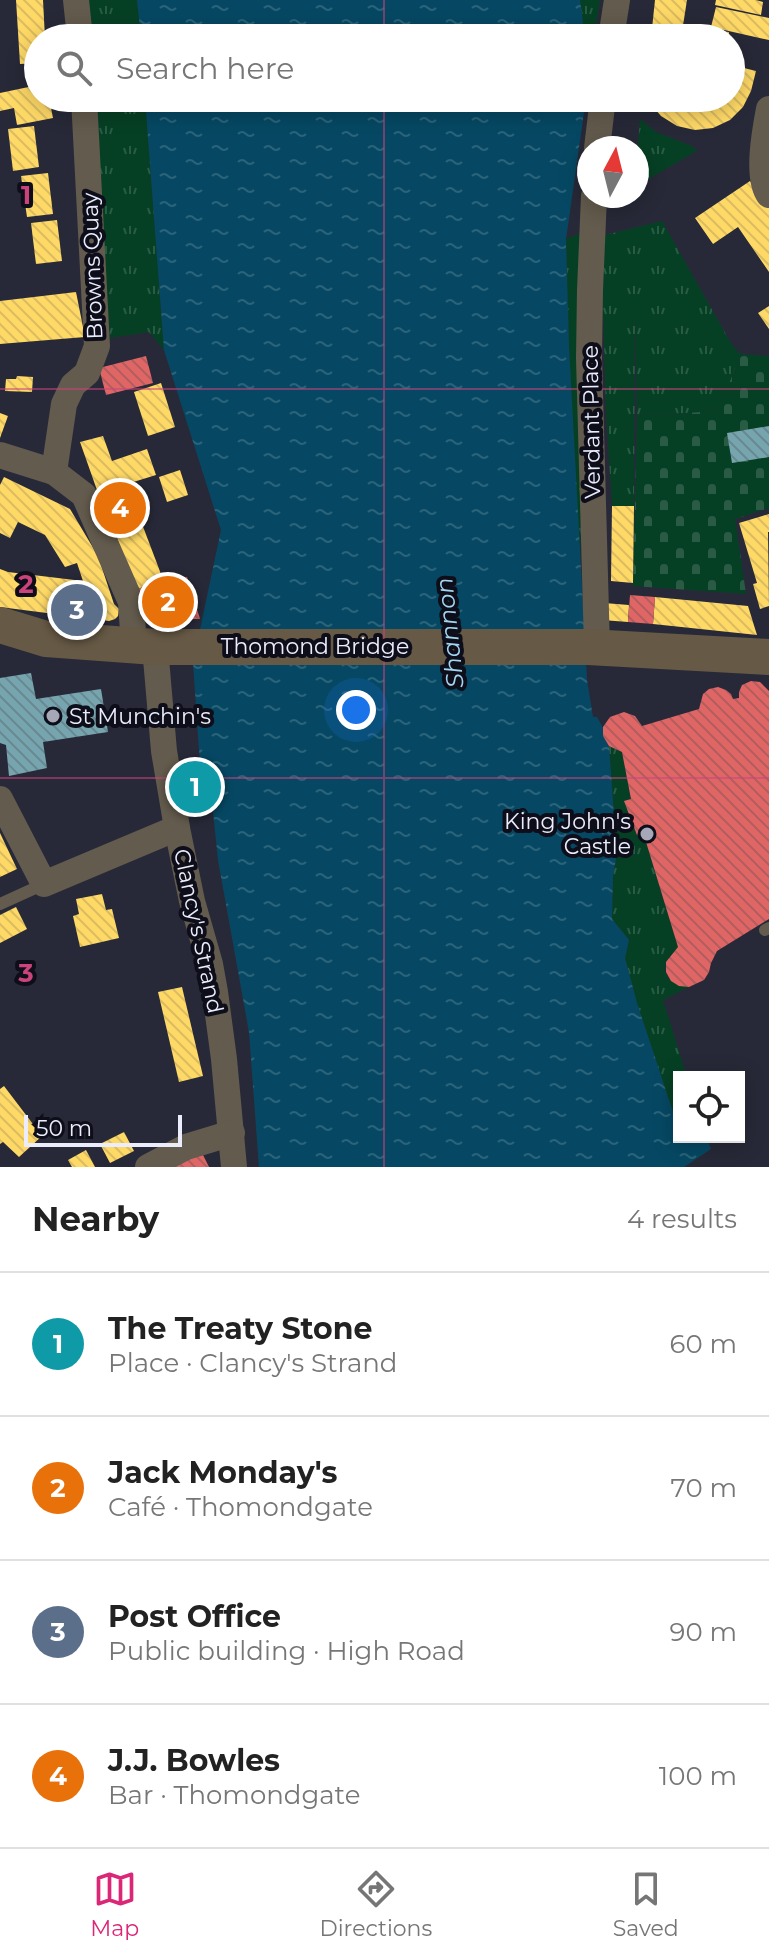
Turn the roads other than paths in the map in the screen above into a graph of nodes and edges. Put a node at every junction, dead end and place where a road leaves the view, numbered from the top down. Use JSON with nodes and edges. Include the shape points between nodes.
{"nodes":[{"id":1,"x":76,"y":0,"type":"edge"},
{"id":2,"x":617,"y":0,"type":"edge"},
{"id":3,"x":79,"y":24,"type":"edge"},
{"id":4,"x":613,"y":24,"type":"edge"},
{"id":5,"x":769,"y":109,"type":"edge"},
{"id":6,"x":85,"y":112,"type":"edge"},
{"id":7,"x":601,"y":112,"type":"edge"},
{"id":8,"x":598,"y":136,"type":"edge"},
{"id":9,"x":769,"y":195,"type":"edge"},
{"id":10,"x":594,"y":208,"type":"edge"},
{"id":11,"x":0,"y":455,"type":"edge"},
{"id":12,"x":54,"y":472,"type":"junction"},
{"id":13,"x":0,"y":625,"type":"edge"},
{"id":14,"x":156,"y":647,"type":"junction"},
{"id":15,"x":592,"y":648,"type":"junction"},
{"id":16,"x":769,"y":657,"type":"edge"},
{"id":17,"x":0,"y":799,"type":"edge"},
{"id":18,"x":177,"y":828,"type":"junction"},
{"id":19,"x":44,"y":884,"type":"junction"},
{"id":20,"x":0,"y":904,"type":"edge"},
{"id":21,"x":232,"y":1133,"type":"junction"},
{"id":22,"x":148,"y":1167,"type":"edge"},
{"id":23,"x":234,"y":1167,"type":"edge"}],
"edges":[{"from":1,"to":3,"type":"street"},
{"from":2,"to":4,"type":"street"},
{"from":5,"to":9,"type":"street","via":[[763,139],[764,188]]},
{"from":6,"to":12,"type":"street","name":"Browns Quay","via":[[97,346],[87,373],[73,385],[64,404]]},
{"from":7,"to":8,"type":"street"},
{"from":10,"to":15,"type":"street","name":"Verdant Place","via":[[589,358]]},
{"from":11,"to":12,"type":"street"},
{"from":12,"to":14,"type":"street","name":"Clancy's Strand","via":[[84,495]]},
{"from":13,"to":14,"type":"main road","name":"Thomond Bridge","via":[[46,639]]},
{"from":14,"to":15,"type":"main road","name":"Thomond Bridge"},
{"from":14,"to":18,"type":"street","name":"Clancy's Strand","via":[[164,751]]},
{"from":15,"to":16,"type":"main road","name":"Thomond Bridge"},
{"from":17,"to":19,"type":"street"},
{"from":18,"to":19,"type":"street"},
{"from":18,"to":21,"type":"street","name":"Clancy's Strand","via":[[210,964]]},
{"from":19,"to":20,"type":"lane"},
{"from":21,"to":22,"type":"street","via":[[186,1147]]},
{"from":21,"to":23,"type":"street","name":"Clancy's Strand"}]}
